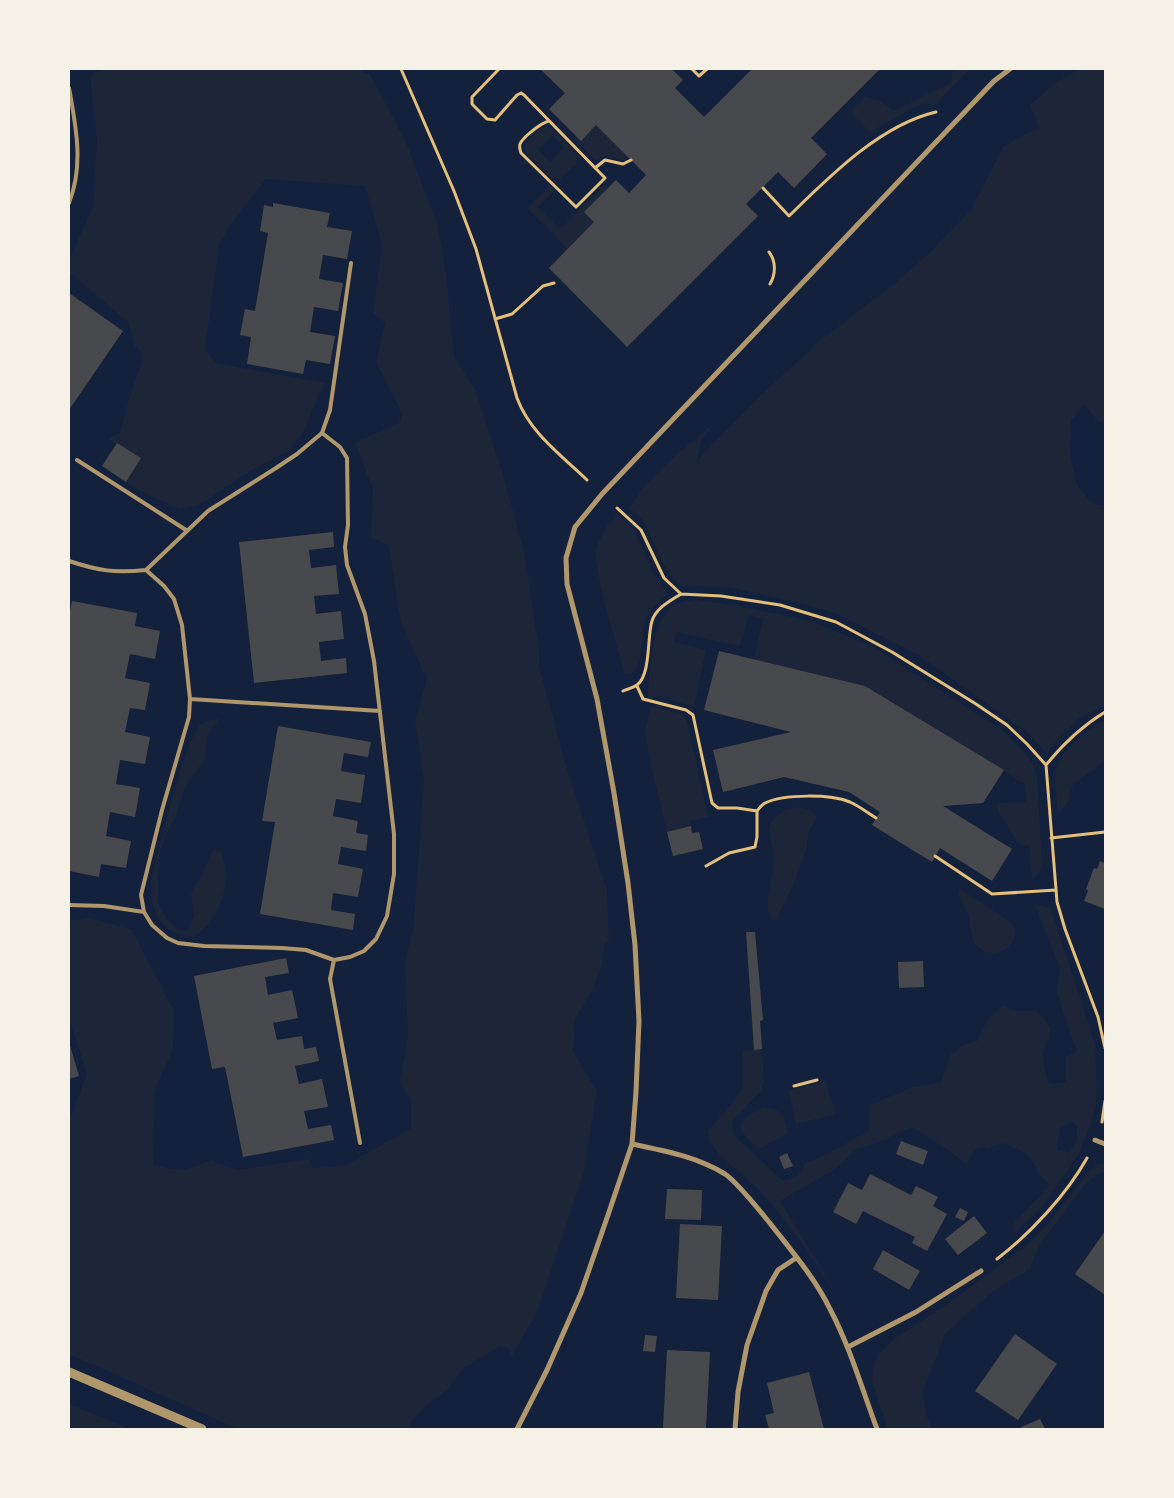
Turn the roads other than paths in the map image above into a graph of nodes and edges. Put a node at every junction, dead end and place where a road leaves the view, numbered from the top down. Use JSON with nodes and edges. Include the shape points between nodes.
{"nodes":[{"id":1,"x":1010,"y":69,"type":"edge"},
{"id":2,"x":69,"y":88,"type":"edge"},
{"id":3,"x":69,"y":203,"type":"edge"},
{"id":4,"x":351,"y":263,"type":"dead end"},
{"id":5,"x":322,"y":433,"type":"junction"},
{"id":6,"x":77,"y":460,"type":"dead end"},
{"id":7,"x":186,"y":530,"type":"junction"},
{"id":8,"x":69,"y":560,"type":"edge"},
{"id":9,"x":146,"y":570,"type":"junction"},
{"id":10,"x":190,"y":698,"type":"junction"},
{"id":11,"x":380,"y":712,"type":"junction"},
{"id":12,"x":69,"y":905,"type":"edge"},
{"id":13,"x":144,"y":912,"type":"junction"},
{"id":14,"x":334,"y":960,"type":"junction"},
{"id":15,"x":1096,"y":1140,"type":"road end"},
{"id":16,"x":360,"y":1143,"type":"dead end"},
{"id":17,"x":632,"y":1144,"type":"junction"},
{"id":18,"x":1105,"y":1144,"type":"edge"},
{"id":19,"x":796,"y":1258,"type":"junction"},
{"id":20,"x":981,"y":1271,"type":"road end"},
{"id":21,"x":848,"y":1347,"type":"junction"},
{"id":22,"x":69,"y":1372,"type":"edge"},
{"id":23,"x":202,"y":1429,"type":"edge"},
{"id":24,"x":516,"y":1429,"type":"edge"},
{"id":25,"x":735,"y":1429,"type":"edge"},
{"id":26,"x":877,"y":1429,"type":"edge"}],
"edges":[{"from":1,"to":17,"type":"street","via":[[994,81],[602,494],[575,527],[566,558],[567,584],[596,699],[614,793],[635,945],[639,1021]]},
{"from":2,"to":3,"type":"lane","via":[[78,146],[78,168]]},
{"from":4,"to":5,"type":"lane","via":[[330,410]]},
{"from":5,"to":7,"type":"lane","via":[[297,454],[208,511]]},
{"from":5,"to":11,"type":"lane","via":[[347,458],[347,565],[365,614]]},
{"from":6,"to":7,"type":"lane"},
{"from":7,"to":9,"type":"lane"},
{"from":8,"to":9,"type":"lane","via":[[120,573]]},
{"from":9,"to":10,"type":"lane","via":[[174,599],[182,625]]},
{"from":10,"to":11,"type":"lane"},
{"from":10,"to":13,"type":"lane","via":[[189,716],[141,896]]},
{"from":11,"to":14,"type":"lane","via":[[394,834],[394,874],[387,916],[376,939],[364,951]]},
{"from":12,"to":13,"type":"lane"},
{"from":13,"to":14,"type":"lane","via":[[152,925],[178,943],[306,950]]},
{"from":14,"to":16,"type":"lane","via":[[330,979]]},
{"from":15,"to":18,"type":"street"},
{"from":17,"to":19,"type":"street","via":[[689,1156],[728,1176]]},
{"from":17,"to":24,"type":"street","via":[[580,1293],[547,1370]]},
{"from":19,"to":21,"type":"street","via":[[830,1307]]},
{"from":19,"to":25,"type":"street","via":[[778,1270],[763,1300],[747,1345]]},
{"from":20,"to":21,"type":"street","via":[[916,1312]]},
{"from":21,"to":26,"type":"street"},
{"from":22,"to":23,"type":"street"}]}
